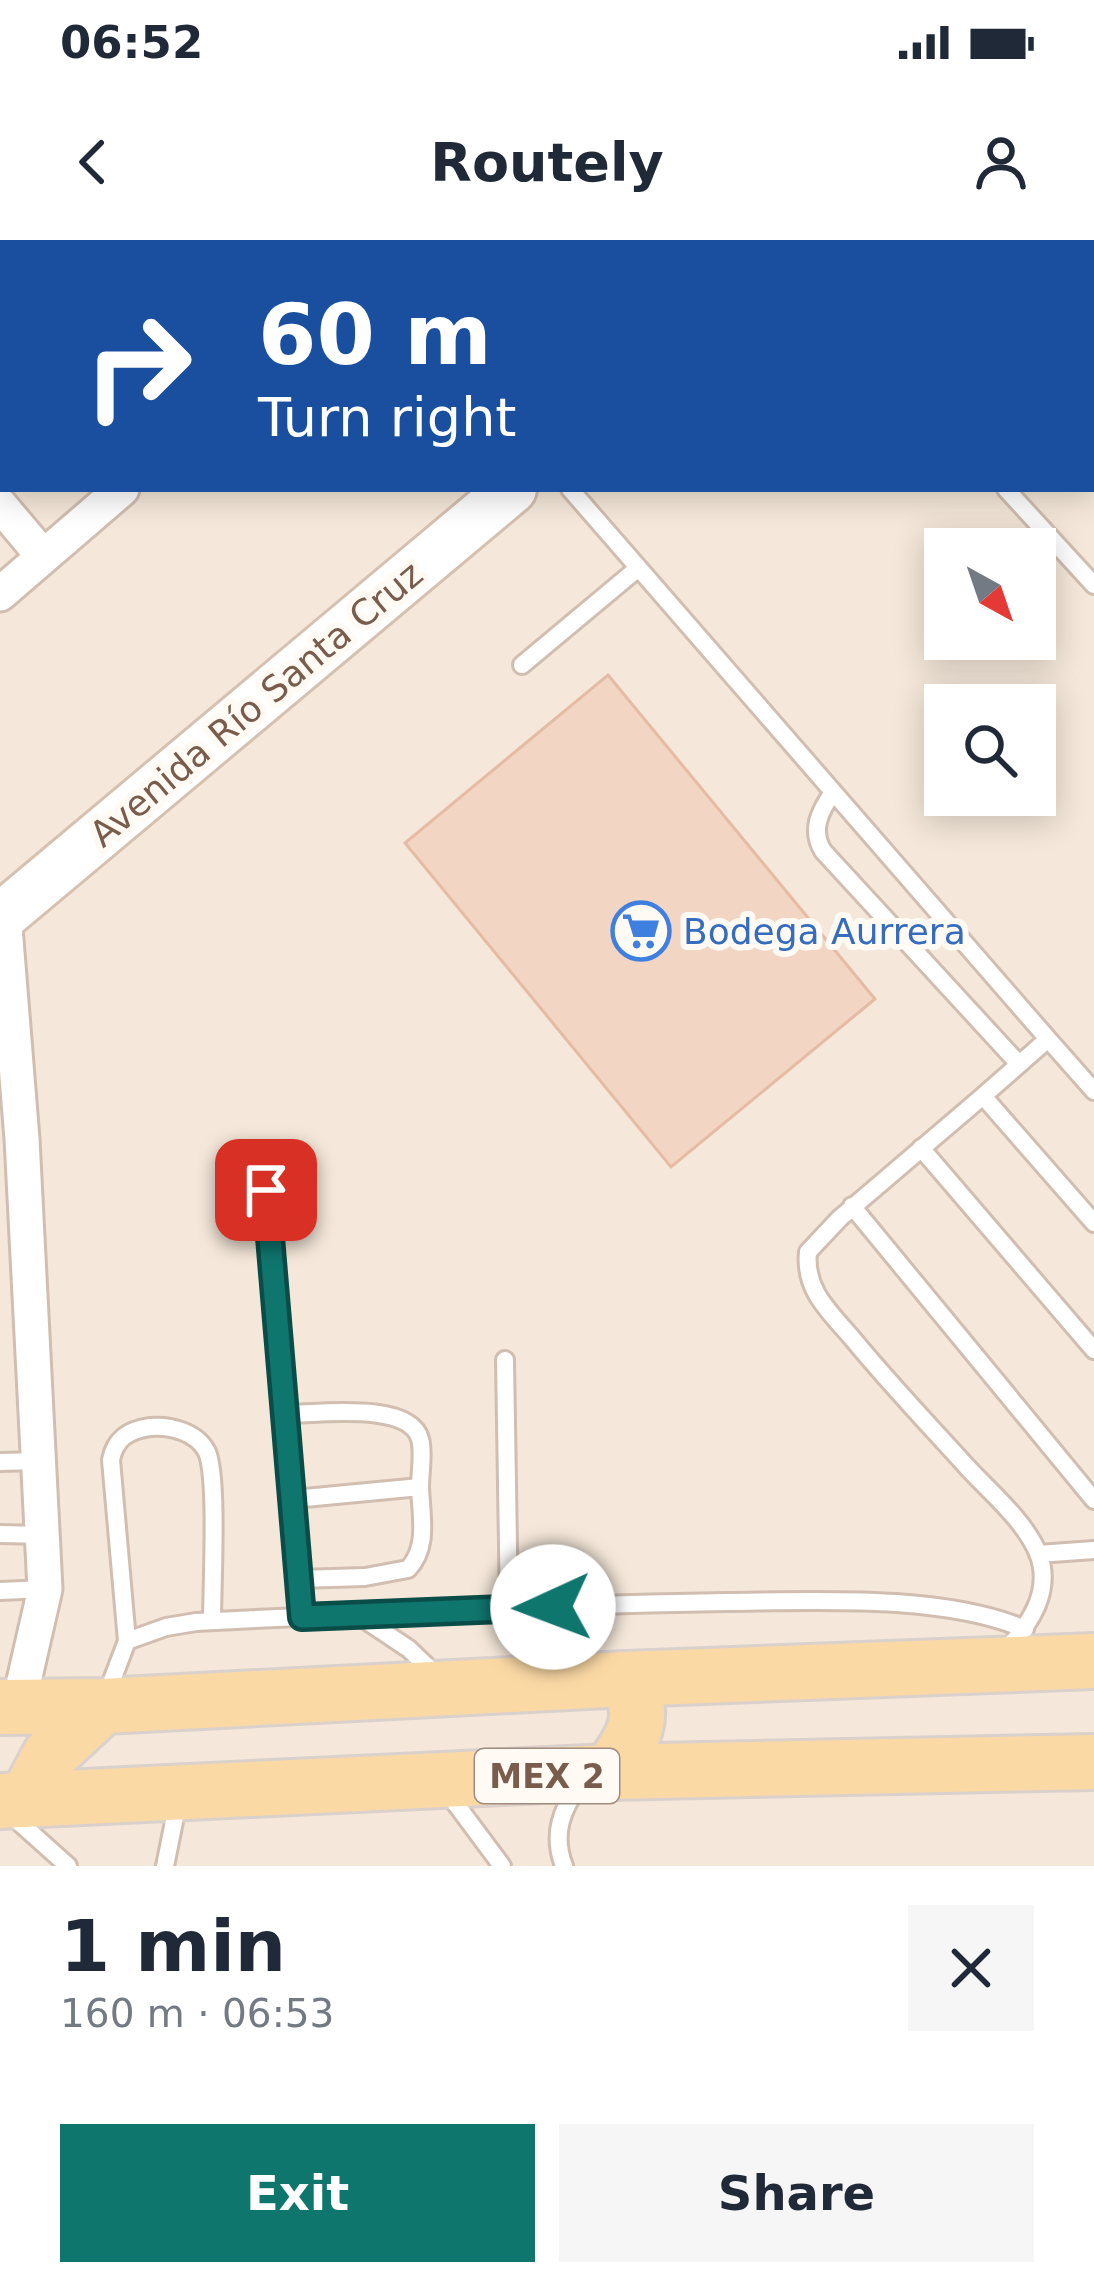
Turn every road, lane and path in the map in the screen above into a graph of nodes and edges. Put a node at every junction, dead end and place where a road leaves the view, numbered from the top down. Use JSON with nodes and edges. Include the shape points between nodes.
{"nodes":[{"id":1,"x":118,"y":492,"type":"edge"},
{"id":2,"x":508,"y":492,"type":"edge"},
{"id":3,"x":573,"y":492,"type":"edge"},
{"id":4,"x":1009,"y":492,"type":"edge"},
{"id":5,"x":0,"y":505,"type":"edge"},
{"id":6,"x":43,"y":556,"type":"junction"},
{"id":7,"x":637,"y":569,"type":"junction"},
{"id":8,"x":1094,"y":585,"type":"edge"},
{"id":9,"x":0,"y":594,"type":"edge"},
{"id":10,"x":522,"y":665,"type":"dead end"},
{"id":11,"x":833,"y":792,"type":"junction"},
{"id":12,"x":2,"y":917,"type":"edge"},
{"id":13,"x":1048,"y":1039,"type":"junction"},
{"id":14,"x":1018,"y":1063,"type":"junction"},
{"id":15,"x":1094,"y":1091,"type":"edge"},
{"id":16,"x":983,"y":1096,"type":"junction"},
{"id":17,"x":921,"y":1148,"type":"junction"},
{"id":18,"x":266,"y":1190,"type":"dead end"},
{"id":19,"x":852,"y":1206,"type":"junction"},
{"id":20,"x":1094,"y":1223,"type":"edge"},
{"id":21,"x":1094,"y":1350,"type":"edge"},
{"id":22,"x":505,"y":1360,"type":"dead end"},
{"id":23,"x":286,"y":1414,"type":"junction"},
{"id":24,"x":40,"y":1461,"type":"junction"},
{"id":25,"x":0,"y":1462,"type":"edge"},
{"id":26,"x":420,"y":1487,"type":"junction"},
{"id":27,"x":294,"y":1499,"type":"junction"},
{"id":28,"x":1094,"y":1500,"type":"edge"},
{"id":29,"x":0,"y":1534,"type":"edge"},
{"id":30,"x":44,"y":1534,"type":"junction"},
{"id":31,"x":1094,"y":1550,"type":"edge"},
{"id":32,"x":1038,"y":1553,"type":"junction"},
{"id":33,"x":299,"y":1579,"type":"junction"},
{"id":34,"x":45,"y":1589,"type":"junction"},
{"id":35,"x":0,"y":1591,"type":"edge"},
{"id":36,"x":509,"y":1609,"type":"junction"},
{"id":37,"x":358,"y":1615,"type":"junction"},
{"id":38,"x":302,"y":1617,"type":"junction"},
{"id":39,"x":212,"y":1621,"type":"junction"},
{"id":40,"x":127,"y":1641,"type":"junction"},
{"id":41,"x":1009,"y":1646,"type":"junction"},
{"id":42,"x":1094,"y":1661,"type":"edge"},
{"id":43,"x":626,"y":1679,"type":"junction"},
{"id":44,"x":447,"y":1688,"type":"junction"},
{"id":45,"x":103,"y":1706,"type":"junction"},
{"id":46,"x":6,"y":1716,"type":"edge"},
{"id":47,"x":1094,"y":1762,"type":"edge"},
{"id":48,"x":598,"y":1773,"type":"junction"},
{"id":49,"x":439,"y":1782,"type":"junction"},
{"id":50,"x":181,"y":1793,"type":"junction"},
{"id":51,"x":9,"y":1802,"type":"edge"},
{"id":52,"x":68,"y":1866,"type":"edge"},
{"id":53,"x":165,"y":1866,"type":"edge"},
{"id":54,"x":502,"y":1866,"type":"edge"},
{"id":55,"x":565,"y":1866,"type":"edge"}],
"edges":[{"from":1,"to":6,"type":"street"},
{"from":2,"to":12,"type":"main road","name":"Avenida Río Santa Cruz"},
{"from":3,"to":7,"type":"lane"},
{"from":4,"to":8,"type":"lane"},
{"from":5,"to":6,"type":"street"},
{"from":6,"to":9,"type":"street"},
{"from":7,"to":10,"type":"lane"},
{"from":7,"to":11,"type":"lane"},
{"from":11,"to":13,"type":"lane"},
{"from":11,"to":14,"type":"lane","via":[[817,827],[823,851]]},
{"from":12,"to":24,"type":"street"},
{"from":13,"to":14,"type":"lane"},
{"from":13,"to":15,"type":"lane"},
{"from":14,"to":16,"type":"lane"},
{"from":16,"to":17,"type":"lane"},
{"from":16,"to":20,"type":"lane"},
{"from":17,"to":19,"type":"lane"},
{"from":17,"to":21,"type":"lane"},
{"from":18,"to":23,"type":"lane"},
{"from":19,"to":28,"type":"lane"},
{"from":19,"to":32,"type":"lane","via":[[808,1252],[810,1286]]},
{"from":22,"to":36,"type":"lane"},
{"from":23,"to":26,"type":"lane","via":[[407,1421],[419,1436]]},
{"from":23,"to":27,"type":"lane"},
{"from":24,"to":25,"type":"lane"},
{"from":24,"to":30,"type":"street"},
{"from":26,"to":27,"type":"lane"},
{"from":26,"to":33,"type":"lane","via":[[421,1552],[408,1569]]},
{"from":27,"to":33,"type":"lane"},
{"from":29,"to":30,"type":"lane"},
{"from":30,"to":34,"type":"street"},
{"from":31,"to":32,"type":"lane"},
{"from":32,"to":41,"type":"lane","via":[[1037,1609]]},
{"from":33,"to":38,"type":"lane"},
{"from":34,"to":35,"type":"lane"},
{"from":34,"to":46,"type":"street"},
{"from":36,"to":37,"type":"lane"},
{"from":36,"to":41,"type":"lane","via":[[815,1601],[958,1610],[997,1617]]},
{"from":37,"to":38,"type":"lane"},
{"from":37,"to":44,"type":"lane","via":[[410,1649]]},
{"from":38,"to":39,"type":"lane"},
{"from":39,"to":40,"type":"lane"},
{"from":39,"to":40,"type":"lane","via":[[208,1455],[190,1434],[154,1426],[117,1442],[111,1460]]},
{"from":40,"to":45,"type":"lane"},
{"from":41,"to":42,"type":"main road"},
{"from":41,"to":43,"type":"main road"},
{"from":43,"to":44,"type":"main road"},
{"from":43,"to":48,"type":"main road","via":[[639,1722],[626,1750]]},
{"from":44,"to":45,"type":"main road"},
{"from":45,"to":46,"type":"main road"},
{"from":45,"to":51,"type":"main road"},
{"from":47,"to":48,"type":"main road","number":"MEX 2"},
{"from":48,"to":49,"type":"main road","number":"MEX 2"},
{"from":48,"to":55,"type":"lane","via":[[564,1809],[557,1841]]},
{"from":49,"to":50,"type":"main road","number":"MEX 2"},
{"from":49,"to":54,"type":"lane"},
{"from":50,"to":51,"type":"main road","number":"MEX 2"},
{"from":50,"to":53,"type":"lane"},
{"from":51,"to":52,"type":"lane"}]}
